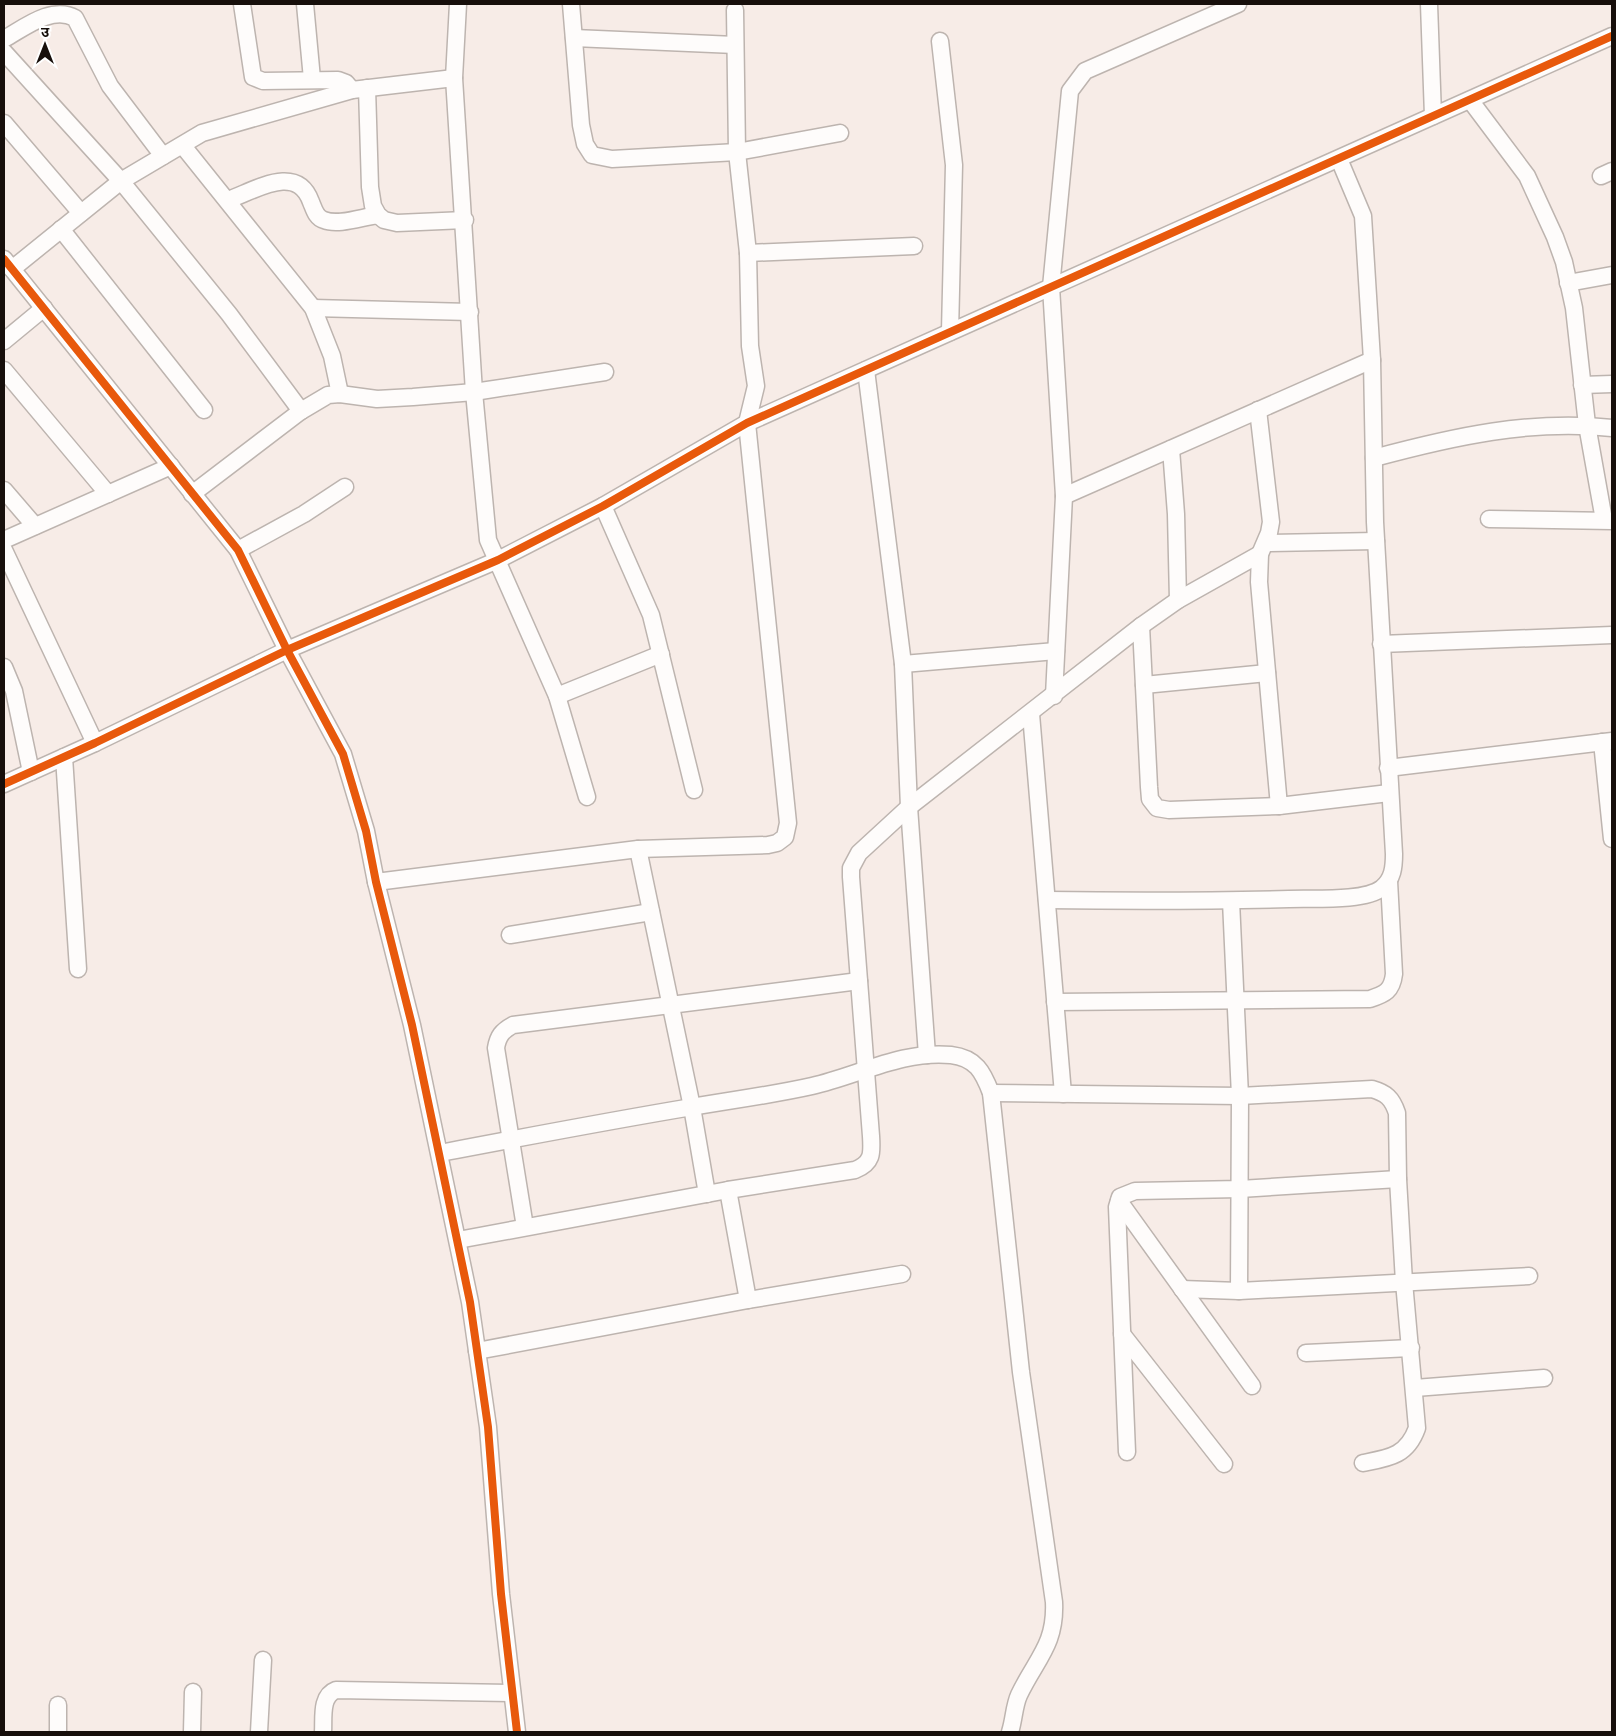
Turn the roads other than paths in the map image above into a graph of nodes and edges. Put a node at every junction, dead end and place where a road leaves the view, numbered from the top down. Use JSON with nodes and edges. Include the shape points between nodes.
{"nodes":[{"id":1,"x":242,"y":4,"type":"edge"},
{"id":2,"x":305,"y":4,"type":"edge"},
{"id":3,"x":458,"y":4,"type":"edge"},
{"id":4,"x":571,"y":4,"type":"edge"},
{"id":5,"x":1238,"y":4,"type":"edge"},
{"id":6,"x":1429,"y":4,"type":"edge"},
{"id":7,"x":734,"y":10,"type":"dead end"},
{"id":8,"x":1612,"y":36,"type":"edge"},
{"id":9,"x":574,"y":38,"type":"junction"},
{"id":10,"x":4,"y":39,"type":"edge"},
{"id":11,"x":940,"y":41,"type":"dead end"},
{"id":12,"x":735,"y":46,"type":"junction"},
{"id":13,"x":4,"y":52,"type":"edge"},
{"id":14,"x":454,"y":78,"type":"junction"},
{"id":15,"x":312,"y":79,"type":"junction"},
{"id":16,"x":359,"y":89,"type":"junction"},
{"id":17,"x":1470,"y":100,"type":"junction"},
{"id":18,"x":1434,"y":116,"type":"junction"},
{"id":19,"x":4,"y":123,"type":"edge"},
{"id":20,"x":840,"y":133,"type":"dead end"},
{"id":21,"x":183,"y":146,"type":"junction"},
{"id":22,"x":737,"y":152,"type":"junction"},
{"id":23,"x":163,"y":156,"type":"junction"},
{"id":24,"x":1339,"y":159,"type":"junction"},
{"id":25,"x":121,"y":181,"type":"junction"},
{"id":26,"x":228,"y":200,"type":"junction"},
{"id":27,"x":81,"y":213,"type":"junction"},
{"id":28,"x":378,"y":215,"type":"junction"},
{"id":29,"x":464,"y":220,"type":"junction"},
{"id":30,"x":61,"y":229,"type":"junction"},
{"id":31,"x":914,"y":246,"type":"dead end"},
{"id":32,"x":748,"y":254,"type":"junction"},
{"id":33,"x":8,"y":264,"type":"edge"},
{"id":34,"x":1612,"y":275,"type":"edge"},
{"id":35,"x":1568,"y":283,"type":"junction"},
{"id":36,"x":1050,"y":288,"type":"junction"},
{"id":37,"x":44,"y":308,"type":"junction"},
{"id":38,"x":313,"y":308,"type":"junction"},
{"id":39,"x":470,"y":312,"type":"junction"},
{"id":40,"x":950,"y":332,"type":"junction"},
{"id":41,"x":4,"y":341,"type":"edge"},
{"id":42,"x":1372,"y":360,"type":"junction"},
{"id":43,"x":4,"y":370,"type":"edge"},
{"id":44,"x":866,"y":370,"type":"junction"},
{"id":45,"x":605,"y":372,"type":"dead end"},
{"id":46,"x":1612,"y":384,"type":"edge"},
{"id":47,"x":1582,"y":385,"type":"junction"},
{"id":48,"x":474,"y":392,"type":"junction"},
{"id":49,"x":340,"y":394,"type":"junction"},
{"id":50,"x":204,"y":410,"type":"dead end"},
{"id":51,"x":1258,"y":410,"type":"junction"},
{"id":52,"x":301,"y":411,"type":"junction"},
{"id":53,"x":746,"y":423,"type":"junction"},
{"id":54,"x":1586,"y":425,"type":"junction"},
{"id":55,"x":1612,"y":428,"type":"edge"},
{"id":56,"x":1171,"y":450,"type":"junction"},
{"id":57,"x":1374,"y":458,"type":"junction"},
{"id":58,"x":171,"y":466,"type":"junction"},
{"id":59,"x":345,"y":488,"type":"dead end"},
{"id":60,"x":4,"y":490,"type":"edge"},
{"id":61,"x":108,"y":494,"type":"junction"},
{"id":62,"x":192,"y":494,"type":"junction"},
{"id":63,"x":1064,"y":496,"type":"junction"},
{"id":64,"x":603,"y":506,"type":"junction"},
{"id":65,"x":1489,"y":519,"type":"dead end"},
{"id":66,"x":1608,"y":521,"type":"edge"},
{"id":67,"x":35,"y":526,"type":"junction"},
{"id":68,"x":4,"y":540,"type":"edge"},
{"id":69,"x":1376,"y":541,"type":"junction"},
{"id":70,"x":1263,"y":548,"type":"junction"},
{"id":71,"x":4,"y":550,"type":"edge"},
{"id":72,"x":238,"y":550,"type":"junction"},
{"id":73,"x":498,"y":560,"type":"junction"},
{"id":74,"x":1178,"y":600,"type":"junction"},
{"id":75,"x":1141,"y":626,"type":"junction"},
{"id":76,"x":1612,"y":635,"type":"edge"},
{"id":77,"x":1381,"y":644,"type":"junction"},
{"id":78,"x":287,"y":650,"type":"junction"},
{"id":79,"x":1056,"y":651,"type":"junction"},
{"id":80,"x":661,"y":654,"type":"junction"},
{"id":81,"x":903,"y":664,"type":"junction"},
{"id":82,"x":4,"y":667,"type":"edge"},
{"id":83,"x":1267,"y":673,"type":"junction"},
{"id":84,"x":1144,"y":686,"type":"junction"},
{"id":85,"x":9,"y":693,"type":"edge"},
{"id":86,"x":557,"y":696,"type":"junction"},
{"id":87,"x":1054,"y":696,"type":"junction"},
{"id":88,"x":1031,"y":714,"type":"junction"},
{"id":89,"x":1607,"y":742,"type":"edge"},
{"id":90,"x":95,"y":743,"type":"junction"},
{"id":91,"x":64,"y":757,"type":"junction"},
{"id":92,"x":1388,"y":768,"type":"junction"},
{"id":93,"x":31,"y":772,"type":"junction"},
{"id":94,"x":4,"y":784,"type":"edge"},
{"id":95,"x":694,"y":790,"type":"dead end"},
{"id":96,"x":1389,"y":793,"type":"junction"},
{"id":97,"x":586,"y":797,"type":"dead end"},
{"id":98,"x":1279,"y":806,"type":"junction"},
{"id":99,"x":909,"y":807,"type":"junction"},
{"id":100,"x":1612,"y":835,"type":"edge"},
{"id":101,"x":638,"y":849,"type":"junction"},
{"id":102,"x":1389,"y":881,"type":"junction"},
{"id":103,"x":376,"y":882,"type":"junction"},
{"id":104,"x":1047,"y":900,"type":"junction"},
{"id":105,"x":1231,"y":900,"type":"junction"},
{"id":106,"x":651,"y":912,"type":"junction"},
{"id":107,"x":510,"y":934,"type":"dead end"},
{"id":108,"x":78,"y":969,"type":"dead end"},
{"id":109,"x":859,"y":981,"type":"junction"},
{"id":110,"x":1236,"y":1000,"type":"junction"},
{"id":111,"x":1055,"y":1002,"type":"junction"},
{"id":112,"x":670,"y":1004,"type":"junction"},
{"id":113,"x":927,"y":1055,"type":"junction"},
{"id":114,"x":866,"y":1070,"type":"junction"},
{"id":115,"x":991,"y":1094,"type":"junction"},
{"id":116,"x":1063,"y":1094,"type":"junction"},
{"id":117,"x":1240,"y":1096,"type":"junction"},
{"id":118,"x":692,"y":1107,"type":"junction"},
{"id":119,"x":510,"y":1139,"type":"junction"},
{"id":120,"x":440,"y":1153,"type":"junction"},
{"id":121,"x":1398,"y":1179,"type":"junction"},
{"id":122,"x":1240,"y":1189,"type":"junction"},
{"id":123,"x":728,"y":1190,"type":"junction"},
{"id":124,"x":707,"y":1194,"type":"junction"},
{"id":125,"x":1118,"y":1201,"type":"junction"},
{"id":126,"x":525,"y":1228,"type":"junction"},
{"id":127,"x":458,"y":1240,"type":"junction"},
{"id":128,"x":902,"y":1274,"type":"dead end"},
{"id":129,"x":1529,"y":1276,"type":"dead end"},
{"id":130,"x":1404,"y":1282,"type":"junction"},
{"id":131,"x":1182,"y":1289,"type":"junction"},
{"id":132,"x":1239,"y":1291,"type":"junction"},
{"id":133,"x":748,"y":1300,"type":"junction"},
{"id":134,"x":1122,"y":1334,"type":"junction"},
{"id":135,"x":1411,"y":1348,"type":"junction"},
{"id":136,"x":477,"y":1351,"type":"junction"},
{"id":137,"x":1306,"y":1353,"type":"dead end"},
{"id":138,"x":1544,"y":1378,"type":"dead end"},
{"id":139,"x":1252,"y":1386,"type":"dead end"},
{"id":140,"x":1415,"y":1388,"type":"junction"},
{"id":141,"x":1127,"y":1452,"type":"dead end"},
{"id":142,"x":1224,"y":1464,"type":"dead end"},
{"id":143,"x":1362,"y":1464,"type":"dead end"},
{"id":144,"x":263,"y":1660,"type":"dead end"},
{"id":145,"x":193,"y":1692,"type":"dead end"},
{"id":146,"x":512,"y":1693,"type":"junction"},
{"id":147,"x":58,"y":1705,"type":"dead end"},
{"id":148,"x":58,"y":1732,"type":"edge"},
{"id":149,"x":192,"y":1732,"type":"edge"},
{"id":150,"x":258,"y":1732,"type":"edge"},
{"id":151,"x":323,"y":1732,"type":"edge"},
{"id":152,"x":517,"y":1732,"type":"edge"},
{"id":153,"x":1010,"y":1732,"type":"edge"}],
"edges":[{"from":1,"to":15,"type":"street","via":[[253,77],[263,82]]},
{"from":2,"to":15,"type":"street"},
{"from":3,"to":14,"type":"street"},
{"from":4,"to":9,"type":"street"},
{"from":5,"to":36,"type":"street","via":[[1104,61],[1077,79],[1070,91]]},
{"from":6,"to":18,"type":"street"},
{"from":7,"to":12,"type":"street"},
{"from":8,"to":17,"type":"street"},
{"from":9,"to":12,"type":"street"},
{"from":9,"to":22,"type":"street","via":[[585,144],[592,155],[612,158]]},
{"from":10,"to":23,"type":"street","via":[[42,18],[59,14],[75,18],[110,86]]},
{"from":11,"to":40,"type":"street","via":[[954,165]]},
{"from":12,"to":22,"type":"street"},
{"from":13,"to":25,"type":"street"},
{"from":14,"to":16,"type":"street"},
{"from":14,"to":29,"type":"street"},
{"from":15,"to":16,"type":"street","via":[[338,80]]},
{"from":16,"to":21,"type":"street","via":[[202,133]]},
{"from":16,"to":28,"type":"street","via":[[370,187]]},
{"from":17,"to":18,"type":"street"},
{"from":17,"to":35,"type":"street","via":[[1527,176],[1555,237]]},
{"from":18,"to":24,"type":"street"},
{"from":19,"to":27,"type":"street"},
{"from":20,"to":22,"type":"street"},
{"from":21,"to":23,"type":"street"},
{"from":21,"to":26,"type":"street"},
{"from":22,"to":32,"type":"street"},
{"from":23,"to":25,"type":"street"},
{"from":24,"to":36,"type":"street"},
{"from":24,"to":42,"type":"street","via":[[1362,216]]},
{"from":25,"to":27,"type":"street"},
{"from":25,"to":52,"type":"street","via":[[229,314]]},
{"from":26,"to":28,"type":"street","via":[[289,180],[303,186],[315,212],[324,221]]},
{"from":26,"to":38,"type":"street"},
{"from":27,"to":30,"type":"street"},
{"from":28,"to":29,"type":"street","via":[[396,223]]},
{"from":29,"to":39,"type":"street"},
{"from":30,"to":33,"type":"street"},
{"from":30,"to":50,"type":"street"},
{"from":31,"to":32,"type":"street"},
{"from":32,"to":53,"type":"street","via":[[750,346],[756,386]]},
{"from":33,"to":37,"type":"street"},
{"from":34,"to":35,"type":"street"},
{"from":35,"to":47,"type":"street","via":[[1574,308]]},
{"from":36,"to":40,"type":"street"},
{"from":36,"to":63,"type":"street"},
{"from":37,"to":41,"type":"street"},
{"from":37,"to":58,"type":"street"},
{"from":38,"to":39,"type":"street"},
{"from":38,"to":49,"type":"street","via":[[332,356]]},
{"from":39,"to":48,"type":"street"},
{"from":40,"to":44,"type":"street"},
{"from":42,"to":51,"type":"street"},
{"from":42,"to":57,"type":"street"},
{"from":43,"to":61,"type":"street"},
{"from":44,"to":53,"type":"street"},
{"from":44,"to":81,"type":"street"},
{"from":45,"to":48,"type":"street"},
{"from":46,"to":47,"type":"street"},
{"from":47,"to":54,"type":"street"},
{"from":48,"to":49,"type":"street","via":[[377,399]]},
{"from":48,"to":73,"type":"street","via":[[488,540]]},
{"from":49,"to":52,"type":"street","via":[[318,399]]},
{"from":51,"to":56,"type":"street"},
{"from":51,"to":70,"type":"street","via":[[1270,522]]},
{"from":52,"to":62,"type":"street"},
{"from":53,"to":64,"type":"street"},
{"from":53,"to":101,"type":"street","via":[[787,832],[782,841],[768,845]]},
{"from":54,"to":55,"type":"street"},
{"from":54,"to":57,"type":"street","via":[[1468,434]]},
{"from":54,"to":66,"type":"street"},
{"from":56,"to":63,"type":"street"},
{"from":56,"to":74,"type":"street"},
{"from":57,"to":69,"type":"street"},
{"from":58,"to":61,"type":"street"},
{"from":58,"to":62,"type":"street"},
{"from":59,"to":72,"type":"street"},
{"from":60,"to":67,"type":"street"},
{"from":61,"to":67,"type":"street"},
{"from":62,"to":72,"type":"street"},
{"from":63,"to":79,"type":"street"},
{"from":64,"to":73,"type":"street"},
{"from":64,"to":80,"type":"street","via":[[651,615]]},
{"from":65,"to":66,"type":"street"},
{"from":67,"to":68,"type":"street"},
{"from":69,"to":70,"type":"street"},
{"from":69,"to":77,"type":"street"},
{"from":70,"to":74,"type":"street"},
{"from":70,"to":83,"type":"street","via":[[1259,582]]},
{"from":71,"to":90,"type":"street"},
{"from":72,"to":78,"type":"street"},
{"from":73,"to":78,"type":"street"},
{"from":73,"to":86,"type":"street"},
{"from":74,"to":75,"type":"street"},
{"from":75,"to":84,"type":"street"},
{"from":75,"to":87,"type":"street"},
{"from":76,"to":77,"type":"street"},
{"from":77,"to":92,"type":"street"},
{"from":78,"to":90,"type":"street"},
{"from":78,"to":103,"type":"street","via":[[343,754],[366,831]]},
{"from":79,"to":81,"type":"street"},
{"from":79,"to":87,"type":"street"},
{"from":80,"to":86,"type":"street"},
{"from":80,"to":95,"type":"street"},
{"from":81,"to":99,"type":"street"},
{"from":82,"to":85,"type":"street"},
{"from":83,"to":84,"type":"street"},
{"from":83,"to":98,"type":"street"},
{"from":84,"to":98,"type":"street","via":[[1150,793],[1156,808]]},
{"from":85,"to":93,"type":"street"},
{"from":86,"to":97,"type":"street"},
{"from":87,"to":88,"type":"street"},
{"from":88,"to":99,"type":"street"},
{"from":88,"to":104,"type":"street"},
{"from":89,"to":92,"type":"street"},
{"from":89,"to":100,"type":"street"},
{"from":90,"to":91,"type":"street"},
{"from":91,"to":93,"type":"street"},
{"from":91,"to":108,"type":"street"},
{"from":92,"to":96,"type":"street"},
{"from":93,"to":94,"type":"street"},
{"from":96,"to":98,"type":"street"},
{"from":96,"to":102,"type":"street","via":[[1394,854]]},
{"from":99,"to":109,"type":"street","via":[[866,845],[851,868]]},
{"from":99,"to":113,"type":"street"},
{"from":101,"to":103,"type":"street"},
{"from":101,"to":106,"type":"street"},
{"from":102,"to":105,"type":"street","via":[[1381,889],[1365,895]]},
{"from":102,"to":110,"type":"street","via":[[1394,974],[1392,986],[1386,994],[1370,999]]},
{"from":103,"to":120,"type":"street"},
{"from":104,"to":105,"type":"street"},
{"from":104,"to":111,"type":"street"},
{"from":105,"to":110,"type":"street"},
{"from":106,"to":107,"type":"street"},
{"from":106,"to":112,"type":"street"},
{"from":109,"to":112,"type":"street"},
{"from":109,"to":114,"type":"street"},
{"from":110,"to":111,"type":"street"},
{"from":110,"to":117,"type":"street"},
{"from":111,"to":116,"type":"street"},
{"from":112,"to":118,"type":"street"},
{"from":112,"to":119,"type":"street","via":[[513,1025],[504,1029],[496,1048]]},
{"from":113,"to":114,"type":"street"},
{"from":113,"to":115,"type":"street","via":[[966,1058],[984,1073]]},
{"from":114,"to":118,"type":"street","via":[[812,1086]]},
{"from":114,"to":123,"type":"street","via":[[872,1150],[868,1164],[855,1170]]},
{"from":115,"to":116,"type":"street"},
{"from":115,"to":153,"type":"street","via":[[1021,1372],[1054,1602],[1050,1641],[1016,1708]]},
{"from":116,"to":117,"type":"street"},
{"from":117,"to":121,"type":"street","via":[[1381,1091],[1394,1103],[1396,1113]]},
{"from":117,"to":122,"type":"street"},
{"from":118,"to":119,"type":"street"},
{"from":118,"to":124,"type":"street"},
{"from":119,"to":120,"type":"street"},
{"from":119,"to":126,"type":"street"},
{"from":120,"to":127,"type":"street"},
{"from":121,"to":122,"type":"street"},
{"from":121,"to":130,"type":"street"},
{"from":122,"to":125,"type":"street","via":[[1135,1191],[1124,1194]]},
{"from":122,"to":132,"type":"street"},
{"from":123,"to":124,"type":"street"},
{"from":123,"to":133,"type":"street"},
{"from":124,"to":126,"type":"street"},
{"from":125,"to":131,"type":"street"},
{"from":125,"to":134,"type":"street"},
{"from":126,"to":127,"type":"street"},
{"from":127,"to":136,"type":"street"},
{"from":128,"to":133,"type":"street"},
{"from":129,"to":130,"type":"street"},
{"from":130,"to":132,"type":"street"},
{"from":130,"to":135,"type":"street"},
{"from":131,"to":132,"type":"street"},
{"from":131,"to":139,"type":"street"},
{"from":133,"to":136,"type":"street"},
{"from":134,"to":141,"type":"street"},
{"from":134,"to":142,"type":"street"},
{"from":135,"to":137,"type":"street"},
{"from":135,"to":140,"type":"street"},
{"from":136,"to":146,"type":"street","via":[[488,1428]]},
{"from":138,"to":140,"type":"street"},
{"from":140,"to":143,"type":"street","via":[[1417,1428],[1414,1438],[1405,1450],[1389,1458]]},
{"from":144,"to":150,"type":"street"},
{"from":145,"to":149,"type":"street"},
{"from":146,"to":151,"type":"street","via":[[336,1690],[328,1694],[325,1702]]},
{"from":146,"to":152,"type":"street"},
{"from":147,"to":148,"type":"street"}]}
